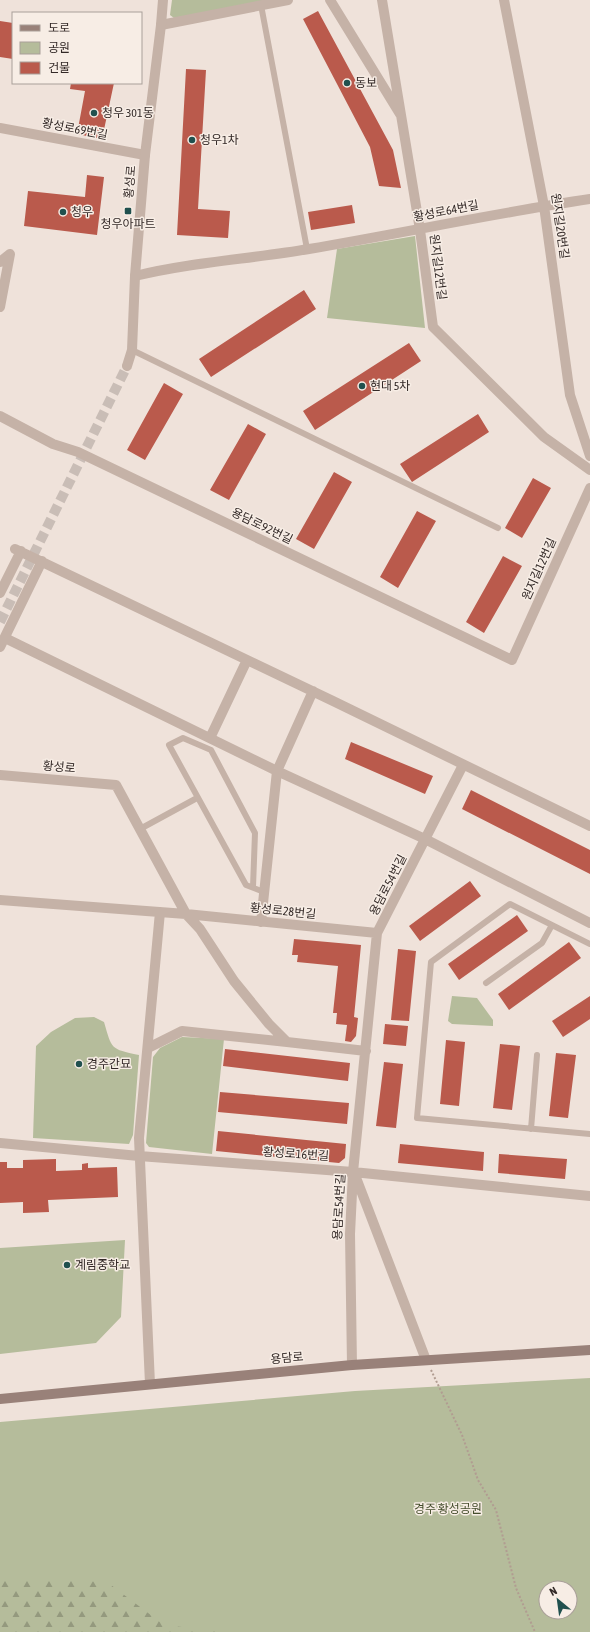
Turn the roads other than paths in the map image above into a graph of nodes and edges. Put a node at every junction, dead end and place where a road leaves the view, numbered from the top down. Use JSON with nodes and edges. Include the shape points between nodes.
{"nodes":[{"id":1,"x":163,"y":0,"type":"edge"},
{"id":2,"x":288,"y":0,"type":"edge"},
{"id":3,"x":330,"y":0,"type":"edge"},
{"id":4,"x":382,"y":0,"type":"edge"},
{"id":5,"x":504,"y":0,"type":"edge"},
{"id":6,"x":261,"y":5,"type":"junction"},
{"id":7,"x":161,"y":25,"type":"junction"},
{"id":8,"x":403,"y":119,"type":"junction"},
{"id":9,"x":0,"y":128,"type":"edge"},
{"id":10,"x":145,"y":155,"type":"junction"},
{"id":11,"x":590,"y":199,"type":"edge"},
{"id":12,"x":544,"y":206,"type":"junction"},
{"id":13,"x":420,"y":230,"type":"junction"},
{"id":14,"x":307,"y":249,"type":"junction"},
{"id":15,"x":0,"y":262,"type":"edge"},
{"id":16,"x":135,"y":276,"type":"junction"},
{"id":17,"x":0,"y":307,"type":"edge"},
{"id":18,"x":132,"y":350,"type":"junction"},
{"id":19,"x":127,"y":366,"type":"tunnel mouth"},
{"id":20,"x":0,"y":416,"type":"edge"},
{"id":21,"x":590,"y":456,"type":"edge"},
{"id":22,"x":590,"y":470,"type":"edge"},
{"id":23,"x":590,"y":488,"type":"edge"},
{"id":24,"x":498,"y":528,"type":"dead end"},
{"id":25,"x":42,"y":561,"type":"junction"},
{"id":26,"x":0,"y":593,"type":"edge"},
{"id":27,"x":5,"y":638,"type":"junction"},
{"id":28,"x":0,"y":647,"type":"edge"},
{"id":29,"x":247,"y":660,"type":"junction"},
{"id":30,"x":512,"y":660,"type":"joint"},
{"id":31,"x":312,"y":691,"type":"junction"},
{"id":32,"x":210,"y":738,"type":"junction"},
{"id":33,"x":464,"y":765,"type":"junction"},
{"id":34,"x":277,"y":771,"type":"junction"},
{"id":35,"x":0,"y":774,"type":"edge"},
{"id":36,"x":197,"y":798,"type":"junction"},
{"id":37,"x":590,"y":826,"type":"edge"},
{"id":38,"x":140,"y":829,"type":"junction"},
{"id":39,"x":425,"y":839,"type":"junction"},
{"id":40,"x":253,"y":887,"type":"junction"},
{"id":41,"x":264,"y":892,"type":"junction"},
{"id":42,"x":0,"y":900,"type":"edge"},
{"id":43,"x":160,"y":912,"type":"junction"},
{"id":44,"x":186,"y":914,"type":"junction"},
{"id":45,"x":262,"y":922,"type":"junction"},
{"id":46,"x":590,"y":923,"type":"edge"},
{"id":47,"x":552,"y":925,"type":"junction"},
{"id":48,"x":377,"y":933,"type":"junction"},
{"id":49,"x":590,"y":944,"type":"edge"},
{"id":50,"x":486,"y":983,"type":"dead end"},
{"id":51,"x":287,"y":1042,"type":"junction"},
{"id":52,"x":148,"y":1048,"type":"junction"},
{"id":53,"x":366,"y":1051,"type":"junction"},
{"id":54,"x":537,"y":1055,"type":"dead end"},
{"id":55,"x":531,"y":1129,"type":"junction"},
{"id":56,"x":590,"y":1134,"type":"edge"},
{"id":57,"x":0,"y":1143,"type":"edge"},
{"id":58,"x":140,"y":1156,"type":"junction"},
{"id":59,"x":353,"y":1172,"type":"junction"},
{"id":60,"x":590,"y":1196,"type":"edge"},
{"id":61,"x":590,"y":1350,"type":"edge"},
{"id":62,"x":426,"y":1360,"type":"junction"},
{"id":63,"x":352,"y":1365,"type":"junction"},
{"id":64,"x":150,"y":1384,"type":"junction"},
{"id":65,"x":0,"y":1399,"type":"edge"}],
"edges":[{"from":1,"to":7,"type":"street","name":"황성로"},
{"from":2,"to":6,"type":"street"},
{"from":3,"to":8,"type":"street"},
{"from":4,"to":8,"type":"street","name":"원지길12번길"},
{"from":5,"to":12,"type":"street","name":"원지길20번길"},
{"from":6,"to":7,"type":"street"},
{"from":6,"to":14,"type":"lane"},
{"from":7,"to":10,"type":"street","name":"황성로"},
{"from":8,"to":13,"type":"street","name":"원지길12번길"},
{"from":9,"to":10,"type":"street","name":"황성로69번길"},
{"from":10,"to":16,"type":"street","name":"황성로"},
{"from":11,"to":12,"type":"street","name":"황성로64번길"},
{"from":12,"to":13,"type":"street","name":"황성로64번길"},
{"from":12,"to":21,"type":"street","name":"원지길20번길","via":[[570,395]]},
{"from":13,"to":14,"type":"street","name":"황성로64번길"},
{"from":13,"to":22,"type":"street","name":"원지길12번길","via":[[433,327],[544,437]]},
{"from":14,"to":16,"type":"street","name":"황성로64번길","via":[[180,266]]},
{"from":15,"to":17,"type":"street","via":[[10,254]]},
{"from":16,"to":18,"type":"street","name":"황성로"},
{"from":18,"to":19,"type":"street","name":"황성로"},
{"from":18,"to":24,"type":"lane"},
{"from":20,"to":30,"type":"street","name":"용담로92번길","via":[[53,444],[78,452]]},
{"from":23,"to":30,"type":"street","name":"원지길12번길"},
{"from":25,"to":26,"type":"street","via":[[18,550]]},
{"from":25,"to":27,"type":"street"},
{"from":25,"to":29,"type":"street"},
{"from":27,"to":28,"type":"street"},
{"from":27,"to":32,"type":"street"},
{"from":29,"to":31,"type":"street"},
{"from":29,"to":32,"type":"street"},
{"from":31,"to":33,"type":"street"},
{"from":31,"to":34,"type":"street"},
{"from":32,"to":34,"type":"street"},
{"from":33,"to":37,"type":"street"},
{"from":33,"to":39,"type":"street","name":"용담로54번길"},
{"from":34,"to":39,"type":"street"},
{"from":34,"to":41,"type":"street"},
{"from":35,"to":38,"type":"street","name":"황성로","via":[[116,785]]},
{"from":36,"to":38,"type":"lane"},
{"from":36,"to":40,"type":"lane","via":[[246,885]]},
{"from":36,"to":40,"type":"lane","via":[[169,745],[183,738],[211,750],[255,833]]},
{"from":38,"to":44,"type":"street"},
{"from":39,"to":46,"type":"street"},
{"from":39,"to":48,"type":"street","name":"용담로54번길"},
{"from":40,"to":41,"type":"lane"},
{"from":41,"to":45,"type":"street"},
{"from":42,"to":43,"type":"street","name":"황성로28번길"},
{"from":43,"to":44,"type":"street","name":"황성로28번길"},
{"from":43,"to":52,"type":"street"},
{"from":44,"to":45,"type":"street","name":"황성로28번길"},
{"from":44,"to":51,"type":"street","via":[[200,929],[234,981]]},
{"from":45,"to":48,"type":"street","name":"황성로28번길"},
{"from":47,"to":49,"type":"lane"},
{"from":47,"to":50,"type":"lane","via":[[542,943]]},
{"from":47,"to":55,"type":"lane","via":[[510,904],[431,962],[417,1118]]},
{"from":48,"to":53,"type":"street","name":"용담로54번길"},
{"from":51,"to":52,"type":"street","via":[[182,1031]]},
{"from":51,"to":53,"type":"street"},
{"from":52,"to":58,"type":"street","via":[[139,1138]]},
{"from":53,"to":59,"type":"street","name":"용담로54번길"},
{"from":54,"to":55,"type":"lane"},
{"from":55,"to":56,"type":"lane"},
{"from":57,"to":58,"type":"street","name":"황성로16번길"},
{"from":58,"to":59,"type":"street","name":"황성로16번길"},
{"from":58,"to":64,"type":"street"},
{"from":59,"to":60,"type":"street","name":"황성로16번길"},
{"from":59,"to":62,"type":"street"},
{"from":59,"to":63,"type":"street","name":"용담로54번길","via":[[350,1234]]},
{"from":61,"to":62,"type":"main road","name":"용담로"},
{"from":62,"to":63,"type":"main road","name":"용담로"},
{"from":63,"to":64,"type":"main road","name":"용담로"},
{"from":64,"to":65,"type":"main road","name":"용담로"}]}
